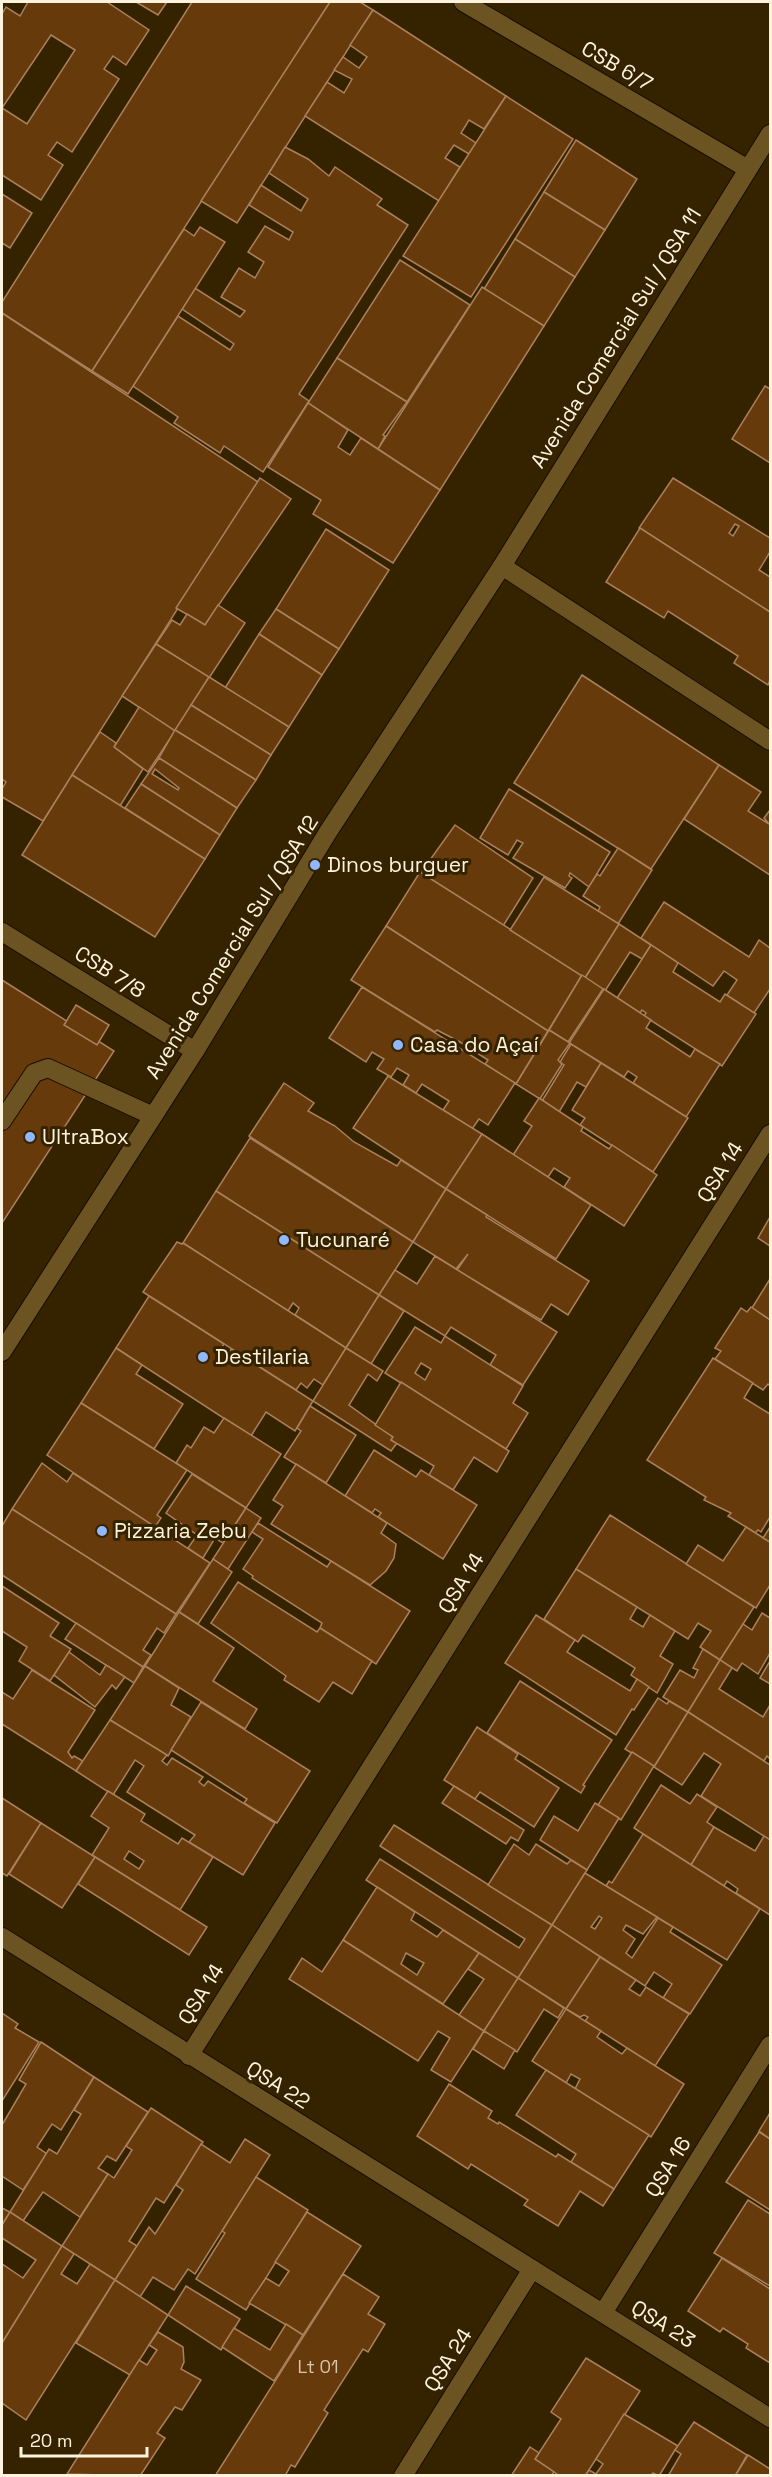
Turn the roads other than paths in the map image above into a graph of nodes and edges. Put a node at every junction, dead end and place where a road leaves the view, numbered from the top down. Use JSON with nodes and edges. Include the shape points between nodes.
{"nodes":[{"id":1,"x":463,"y":2,"type":"edge"},
{"id":2,"x":771,"y":134,"type":"edge"},
{"id":3,"x":748,"y":169,"type":"junction"},
{"id":4,"x":502,"y":566,"type":"junction"},
{"id":5,"x":771,"y":741,"type":"edge"},
{"id":6,"x":2,"y":932,"type":"edge"},
{"id":7,"x":195,"y":1051,"type":"junction"},
{"id":8,"x":153,"y":1116,"type":"junction"},
{"id":9,"x":2,"y":1121,"type":"edge"},
{"id":10,"x":771,"y":1134,"type":"edge"},
{"id":11,"x":2,"y":1352,"type":"edge"},
{"id":12,"x":2,"y":1937,"type":"edge"},
{"id":13,"x":771,"y":2045,"type":"edge"},
{"id":14,"x":189,"y":2055,"type":"junction"},
{"id":15,"x":532,"y":2269,"type":"junction"},
{"id":16,"x":603,"y":2313,"type":"junction"},
{"id":17,"x":771,"y":2418,"type":"edge"},
{"id":18,"x":403,"y":2475,"type":"edge"}],
"edges":[{"from":1,"to":3,"type":"street","name":"CSB 6/7"},
{"from":2,"to":3,"type":"street","name":"Avenida Comercial Sul / QSA 11"},
{"from":3,"to":4,"type":"street","name":"Avenida Comercial Sul / QSA 11"},
{"from":4,"to":5,"type":"street"},
{"from":4,"to":7,"type":"street","name":"Avenida Comercial Sul / QSA 12","via":[[328,832]]},
{"from":6,"to":7,"type":"street","name":"CSB 7/8"},
{"from":7,"to":8,"type":"street","name":"Avenida Comercial Sul / QSA 12"},
{"from":8,"to":9,"type":"street","via":[[48,1068],[34,1073]]},
{"from":8,"to":11,"type":"street","name":"Avenida Comercial Sul / QSA 12"},
{"from":10,"to":14,"type":"street","name":"QSA 14"},
{"from":12,"to":14,"type":"street","name":"QSA 22"},
{"from":13,"to":16,"type":"street","name":"QSA 16"},
{"from":14,"to":15,"type":"street","name":"QSA 22"},
{"from":15,"to":16,"type":"street","name":"QSA 23"},
{"from":15,"to":18,"type":"street","name":"QSA 24"},
{"from":16,"to":17,"type":"street","name":"QSA 23"}]}
